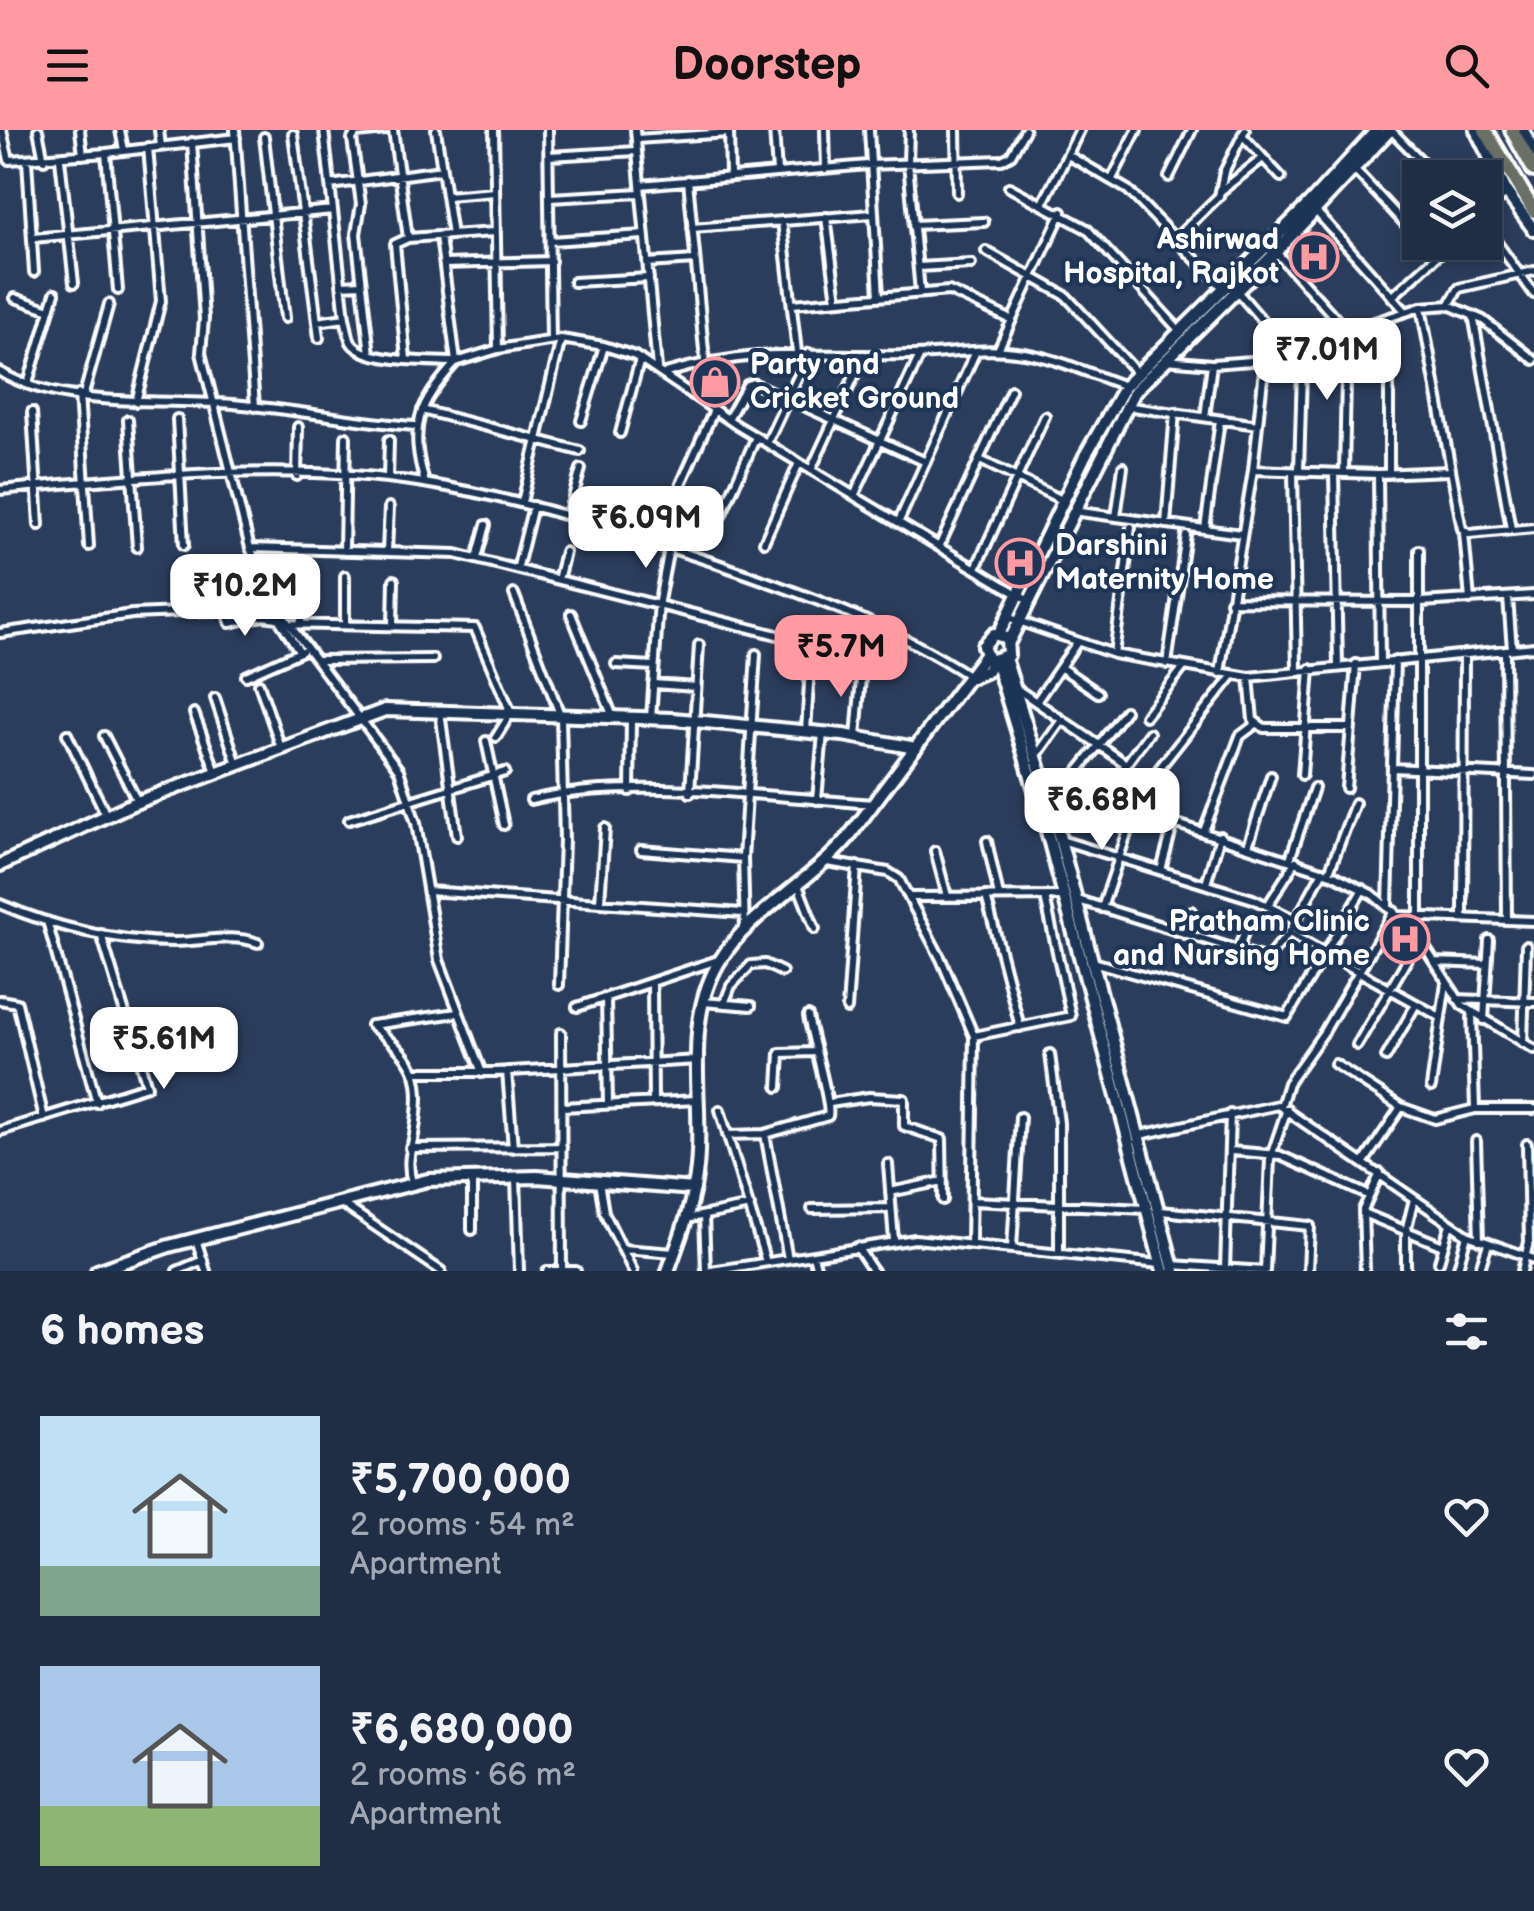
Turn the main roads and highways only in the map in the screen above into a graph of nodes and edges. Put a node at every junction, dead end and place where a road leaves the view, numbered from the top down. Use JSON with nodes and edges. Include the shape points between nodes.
{"nodes":[{"id":1,"x":1485,"y":130,"type":"edge"},
{"id":2,"x":1512,"y":130,"type":"edge"},
{"id":3,"x":1534,"y":170,"type":"edge"},
{"id":4,"x":1534,"y":211,"type":"edge"}],
"edges":[{"from":1,"to":4,"type":"highway"},
{"from":2,"to":3,"type":"highway"}]}
